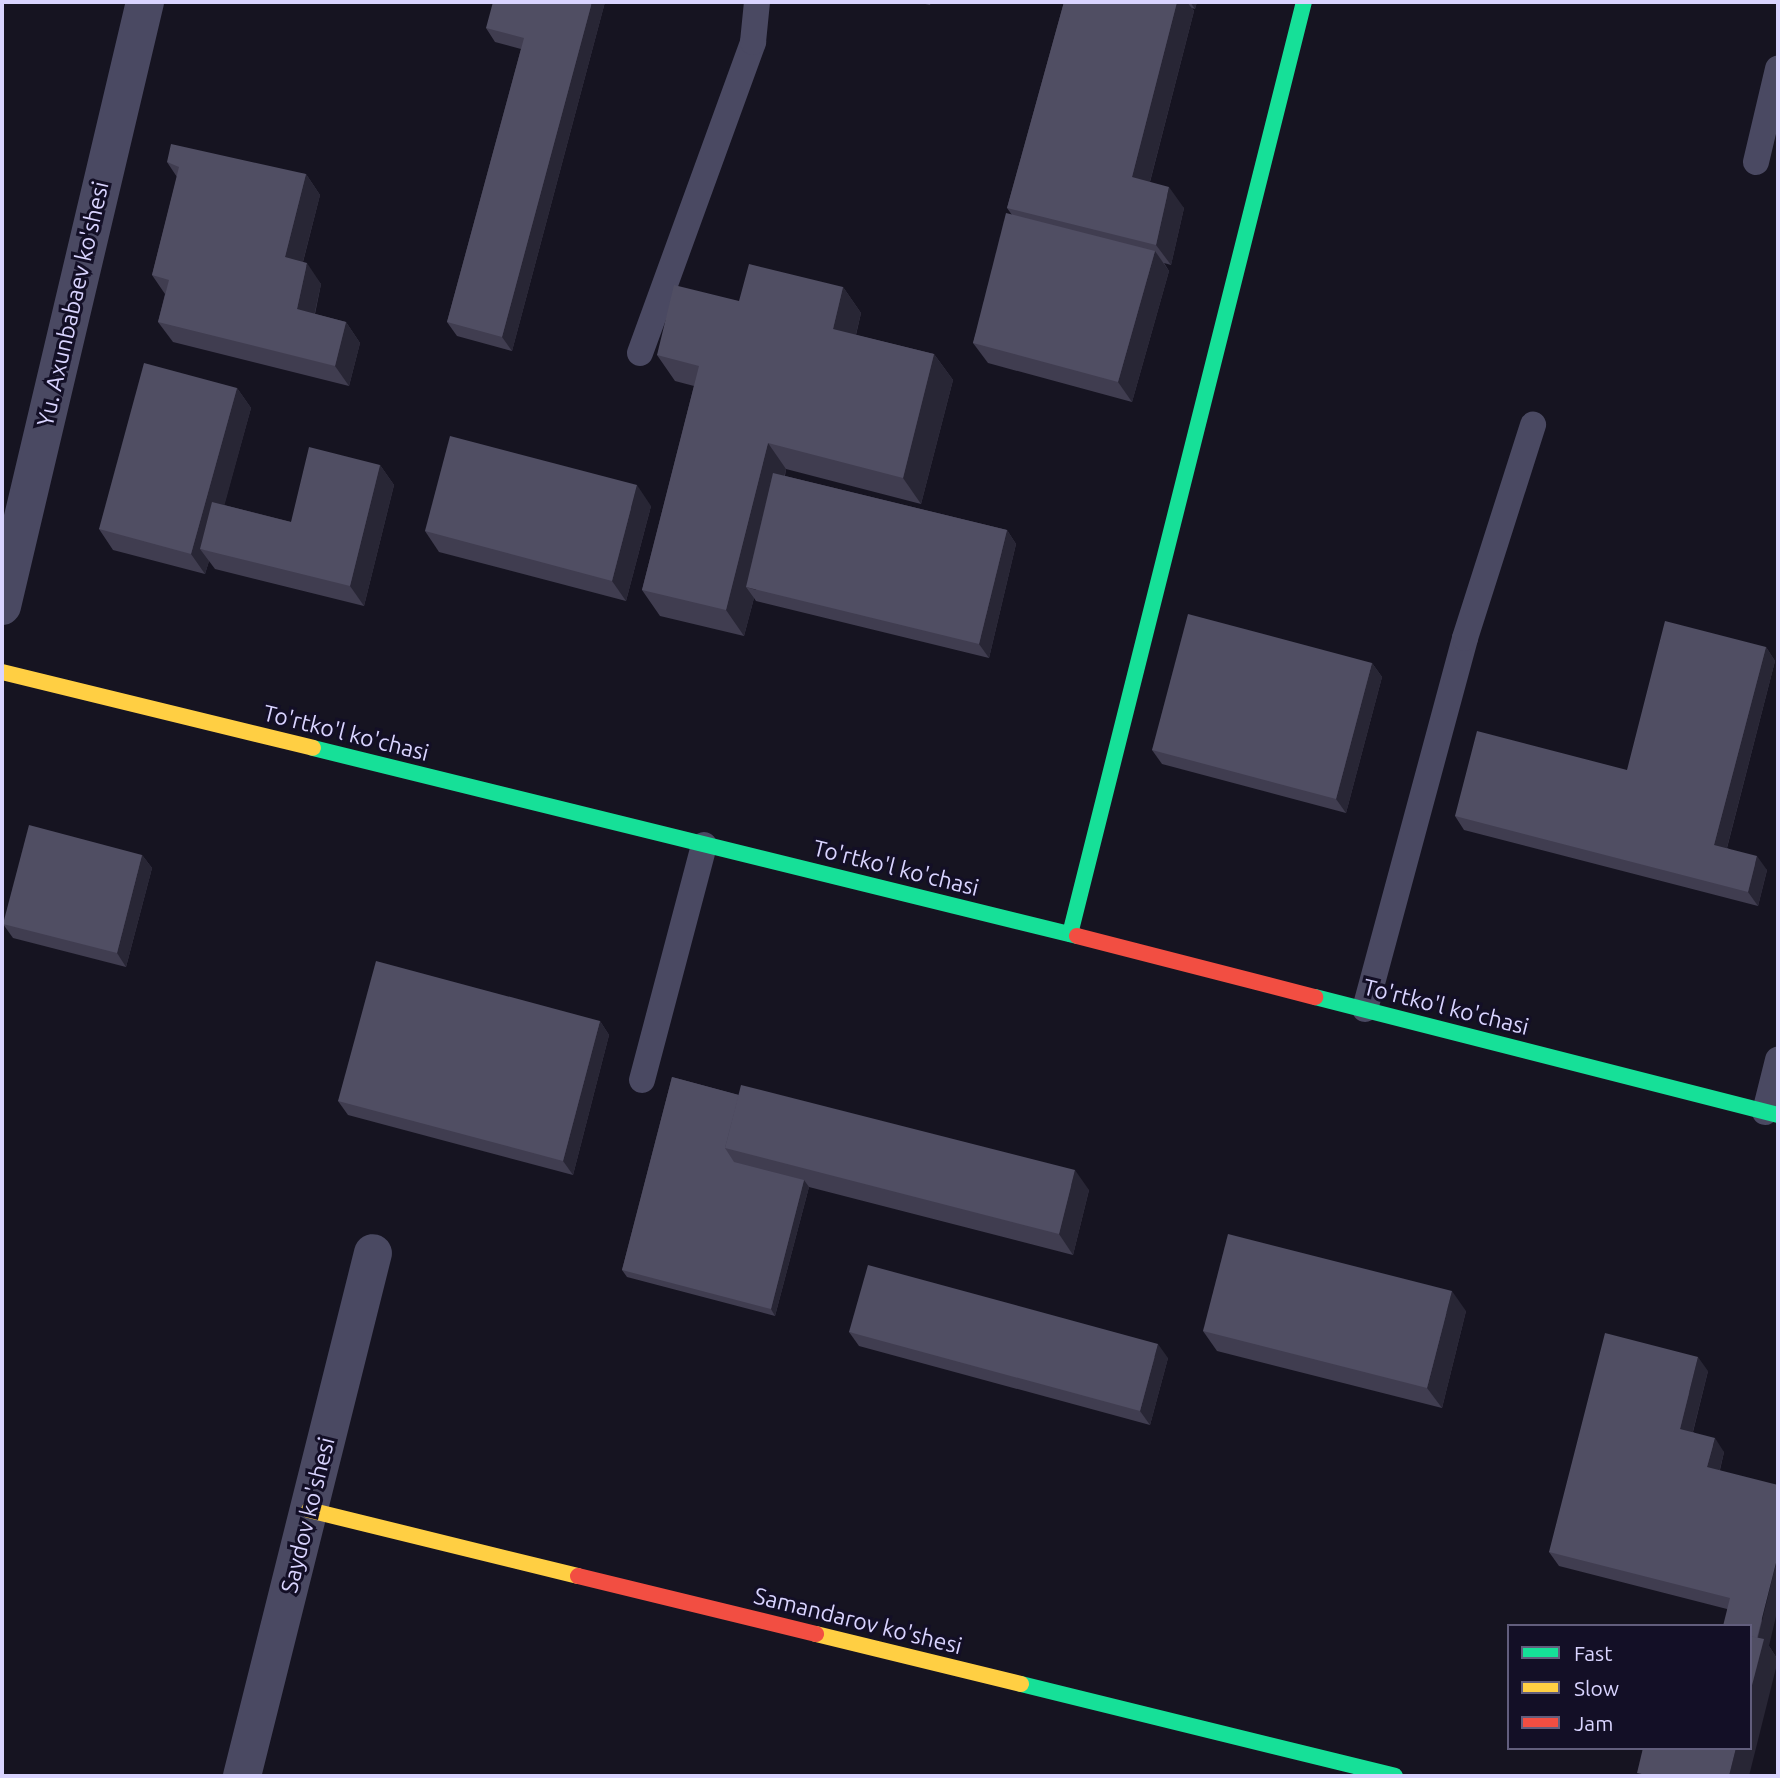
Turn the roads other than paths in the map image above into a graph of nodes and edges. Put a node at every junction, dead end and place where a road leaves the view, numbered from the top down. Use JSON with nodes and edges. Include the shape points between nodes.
{"nodes":[{"id":1,"x":145,"y":2,"type":"edge"},
{"id":2,"x":757,"y":2,"type":"edge"},
{"id":3,"x":1304,"y":2,"type":"edge"},
{"id":4,"x":1778,"y":69,"type":"edge"},
{"id":5,"x":1756,"y":162,"type":"dead end"},
{"id":6,"x":640,"y":353,"type":"dead end"},
{"id":7,"x":1533,"y":425,"type":"dead end"},
{"id":8,"x":2,"y":606,"type":"edge"},
{"id":9,"x":2,"y":672,"type":"edge"},
{"id":10,"x":704,"y":845,"type":"junction"},
{"id":11,"x":1070,"y":934,"type":"junction"},
{"id":12,"x":1365,"y":1009,"type":"junction"},
{"id":13,"x":1778,"y":1060,"type":"edge"},
{"id":14,"x":642,"y":1080,"type":"dead end"},
{"id":15,"x":1772,"y":1113,"type":"edge"},
{"id":16,"x":373,"y":1253,"type":"dead end"},
{"id":17,"x":309,"y":1510,"type":"junction"},
{"id":18,"x":243,"y":1776,"type":"edge"},
{"id":19,"x":1395,"y":1776,"type":"edge"}],
"edges":[{"from":1,"to":8,"type":"street","name":"Yu. Axunbabaev ko'shesi"},
{"from":2,"to":6,"type":"lane","via":[[753,42]]},
{"from":3,"to":11,"type":"street"},
{"from":4,"to":5,"type":"lane"},
{"from":7,"to":12,"type":"lane","via":[[1465,638]]},
{"from":9,"to":10,"type":"street","name":"To'rtko'l ko'chasi"},
{"from":10,"to":11,"type":"street","name":"To'rtko'l ko'chasi"},
{"from":10,"to":14,"type":"lane"},
{"from":11,"to":12,"type":"street","name":"To'rtko'l ko'chasi"},
{"from":12,"to":15,"type":"street","name":"To'rtko'l ko'chasi"},
{"from":13,"to":15,"type":"lane"},
{"from":16,"to":17,"type":"street","name":"Saydov ko'shesi"},
{"from":17,"to":18,"type":"street","name":"Saydov ko'shesi"},
{"from":17,"to":19,"type":"street","name":"Samandarov ko'shesi"}]}
